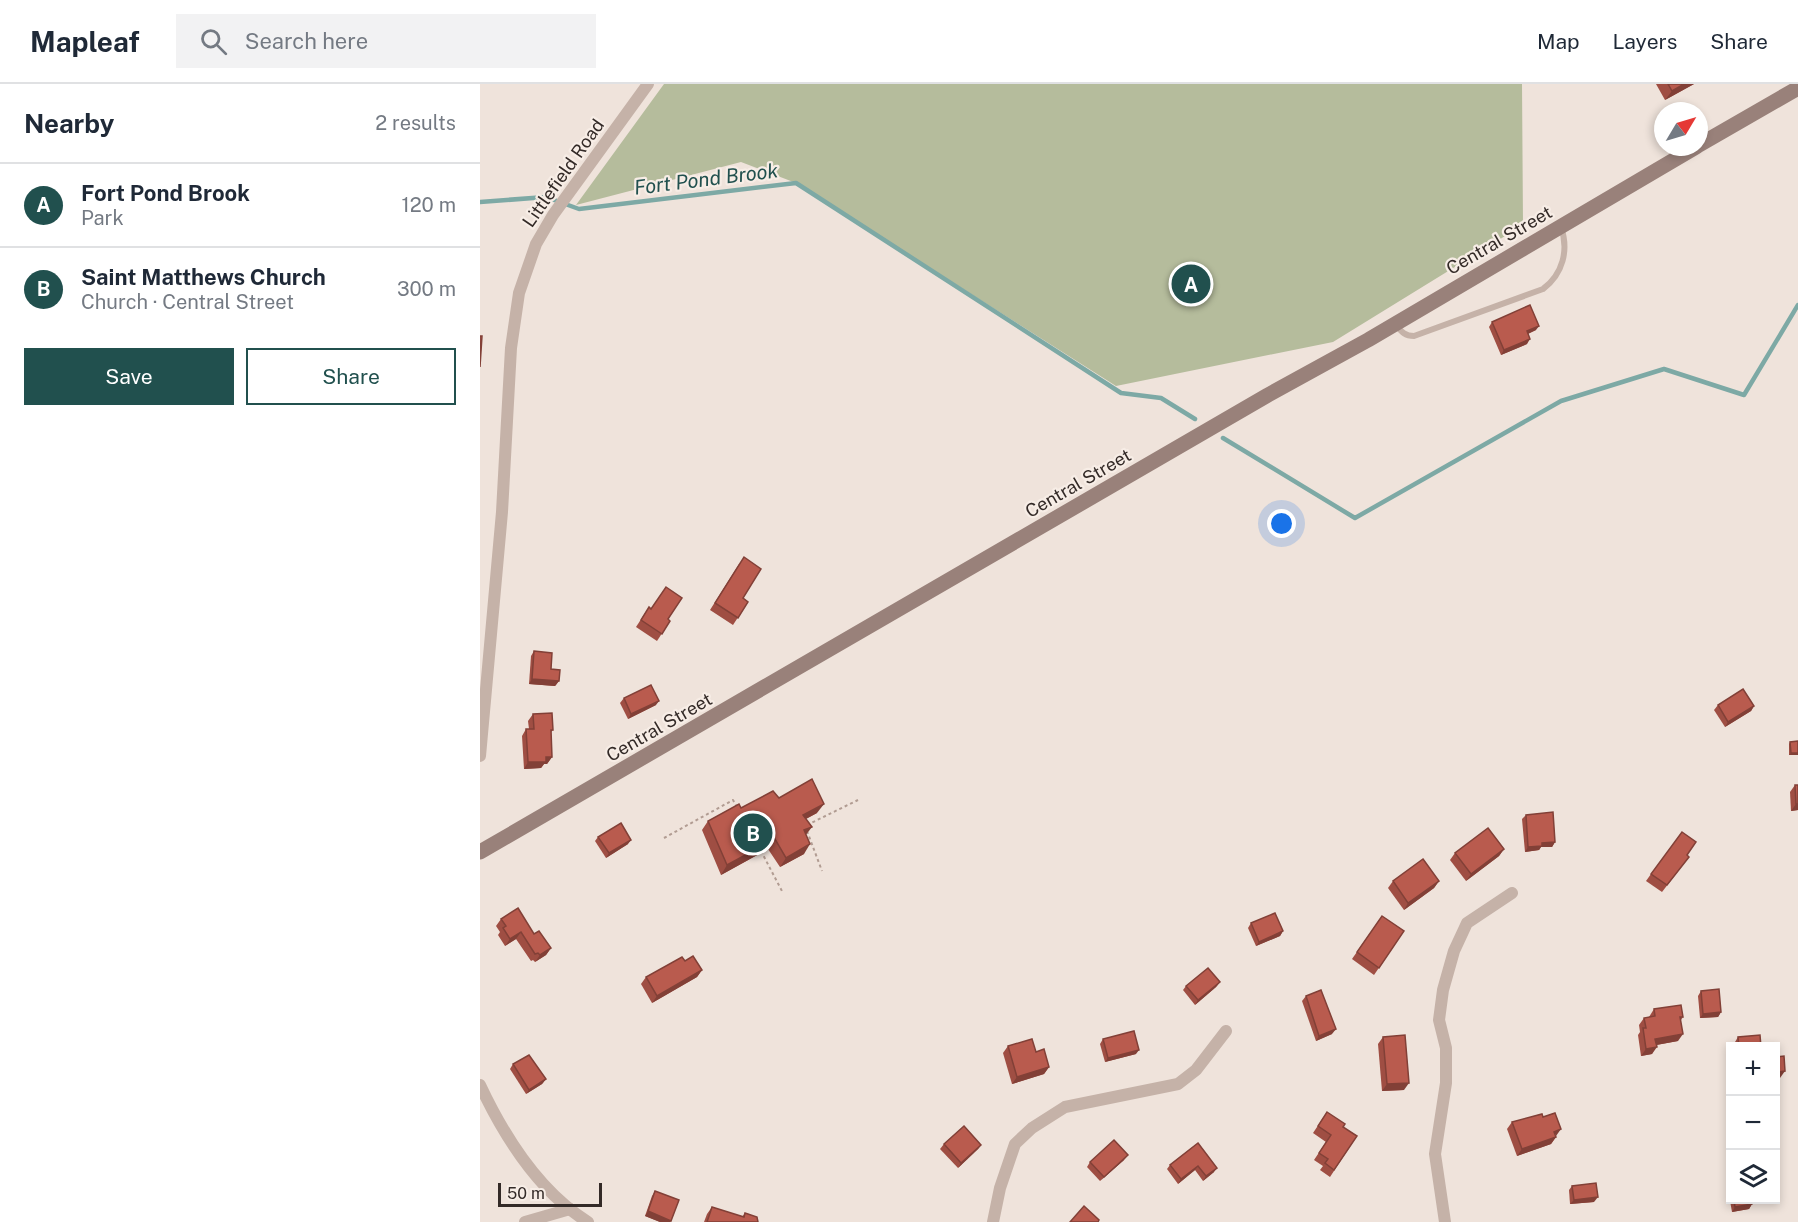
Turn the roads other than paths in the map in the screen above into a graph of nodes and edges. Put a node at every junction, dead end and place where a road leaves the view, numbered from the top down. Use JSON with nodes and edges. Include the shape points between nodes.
{"nodes":[{"id":1,"x":648,"y":84,"type":"edge"},
{"id":2,"x":1798,"y":88,"type":"edge"},
{"id":3,"x":1708,"y":140,"type":"edge"},
{"id":4,"x":1681,"y":156,"type":"edge"},
{"id":5,"x":1561,"y":227,"type":"junction"},
{"id":6,"x":1394,"y":323,"type":"junction"},
{"id":7,"x":480,"y":756,"type":"edge"},
{"id":8,"x":480,"y":852,"type":"edge"},
{"id":9,"x":1512,"y":892,"type":"dead end"},
{"id":10,"x":1226,"y":1031,"type":"dead end"},
{"id":11,"x":480,"y":1085,"type":"edge"},
{"id":12,"x":570,"y":1209,"type":"junction"},
{"id":13,"x":525,"y":1222,"type":"edge"},
{"id":14,"x":588,"y":1222,"type":"edge"},
{"id":15,"x":993,"y":1222,"type":"edge"},
{"id":16,"x":1445,"y":1222,"type":"edge"}],
"edges":[{"from":1,"to":7,"type":"street","name":"Littlefield Road","via":[[553,215],[536,244],[519,293],[511,348],[502,512]]},
{"from":2,"to":3,"type":"street","name":"Central Street"},
{"from":4,"to":5,"type":"street","name":"Central Street"},
{"from":5,"to":6,"type":"street","name":"Central Street"},
{"from":5,"to":6,"type":"lane","via":[[1564,258],[1543,289],[1414,336],[1407,336]]},
{"from":6,"to":8,"type":"street","name":"Central Street"},
{"from":9,"to":16,"type":"street","via":[[1467,923],[1443,990],[1439,1020],[1446,1048],[1446,1083],[1435,1154]]},
{"from":10,"to":15,"type":"street","via":[[1196,1070],[1178,1084],[1065,1107],[1032,1128],[1015,1144]]},
{"from":11,"to":12,"type":"street","via":[[519,1152],[553,1196]]},
{"from":12,"to":13,"type":"street"},
{"from":12,"to":14,"type":"street"}]}
